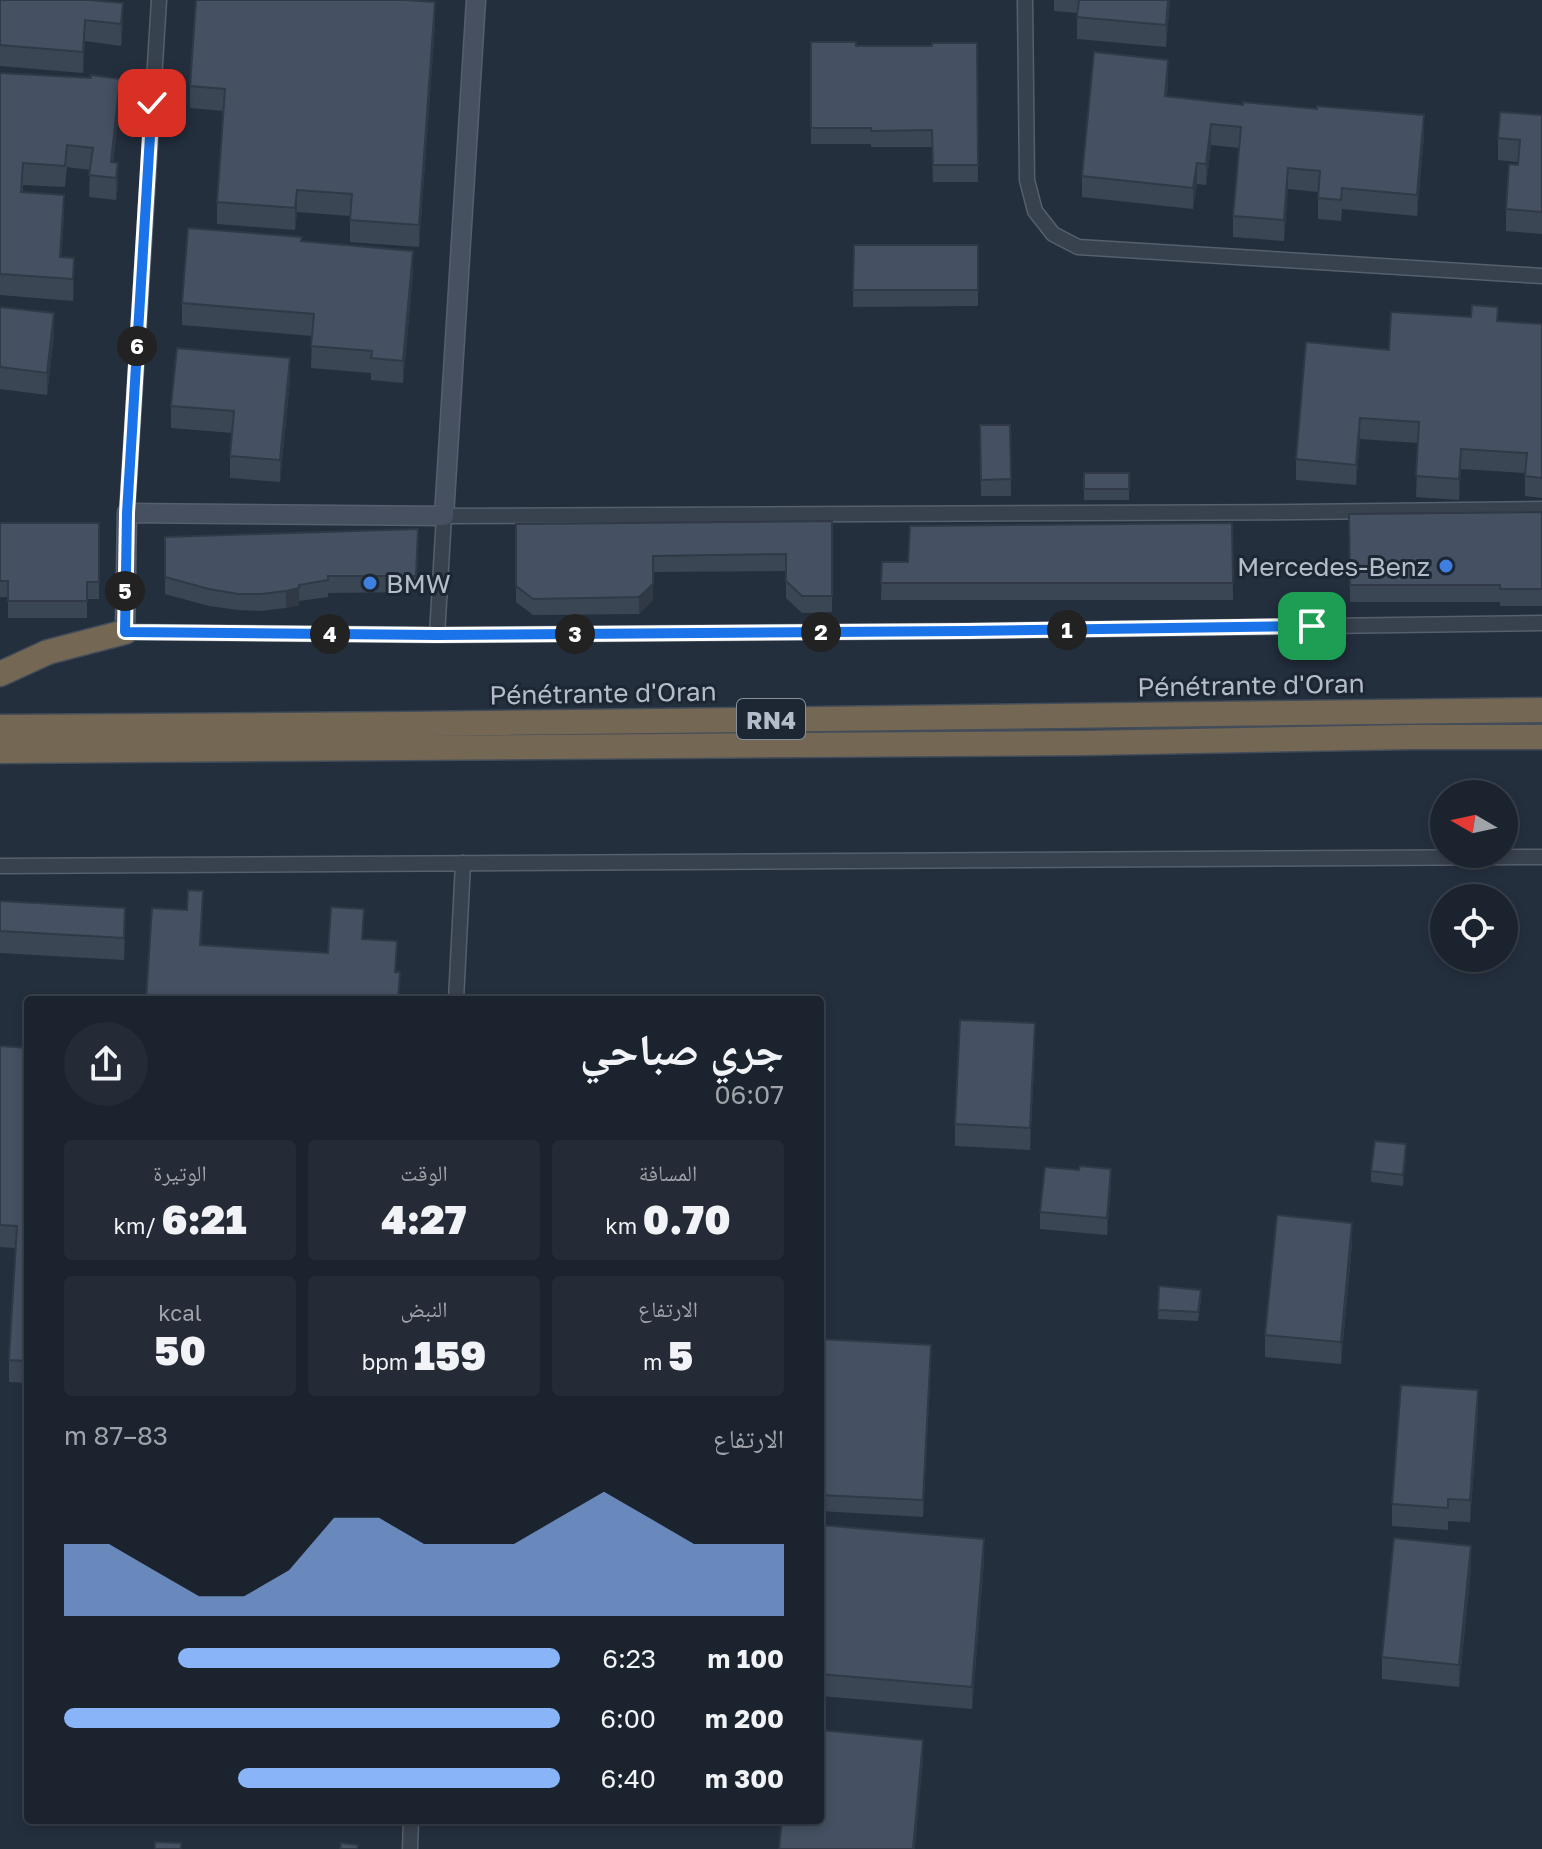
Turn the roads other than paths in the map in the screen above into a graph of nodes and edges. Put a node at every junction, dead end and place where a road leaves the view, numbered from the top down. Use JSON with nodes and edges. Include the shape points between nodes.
{"nodes":[{"id":1,"x":159,"y":0,"type":"edge"},
{"id":2,"x":476,"y":0,"type":"edge"},
{"id":3,"x":1025,"y":0,"type":"edge"},
{"id":4,"x":1542,"y":276,"type":"edge"},
{"id":5,"x":1542,"y":509,"type":"edge"},
{"id":6,"x":127,"y":513,"type":"junction"},
{"id":7,"x":444,"y":516,"type":"junction"},
{"id":8,"x":1542,"y":623,"type":"edge"},
{"id":9,"x":125,"y":632,"type":"junction"},
{"id":10,"x":437,"y":635,"type":"junction"},
{"id":11,"x":0,"y":674,"type":"edge"},
{"id":12,"x":1542,"y":710,"type":"edge"},
{"id":13,"x":0,"y":727,"type":"edge"},
{"id":14,"x":1542,"y":737,"type":"edge"},
{"id":15,"x":0,"y":751,"type":"edge"},
{"id":16,"x":1542,"y":857,"type":"edge"},
{"id":17,"x":463,"y":863,"type":"junction"},
{"id":18,"x":0,"y":866,"type":"edge"},
{"id":19,"x":456,"y":996,"type":"edge"},
{"id":20,"x":411,"y":1824,"type":"edge"},
{"id":21,"x":410,"y":1849,"type":"edge"}],
"edges":[{"from":1,"to":6,"type":"street"},
{"from":2,"to":7,"type":"street"},
{"from":3,"to":4,"type":"street","via":[[1027,180],[1035,211],[1053,234],[1078,247]]},
{"from":5,"to":7,"type":"street"},
{"from":6,"to":7,"type":"street"},
{"from":6,"to":9,"type":"street"},
{"from":7,"to":10,"type":"street"},
{"from":8,"to":10,"type":"street"},
{"from":9,"to":10,"type":"street"},
{"from":9,"to":11,"type":"highway","via":[[48,652]]},
{"from":12,"to":13,"type":"highway","name":"Pénétrante d'Oran","number":"RN4"},
{"from":14,"to":15,"type":"highway","name":"Pénétrante d'Oran","number":"RN4"},
{"from":16,"to":17,"type":"street"},
{"from":17,"to":18,"type":"street"},
{"from":17,"to":19,"type":"street"},
{"from":20,"to":21,"type":"street"}]}
